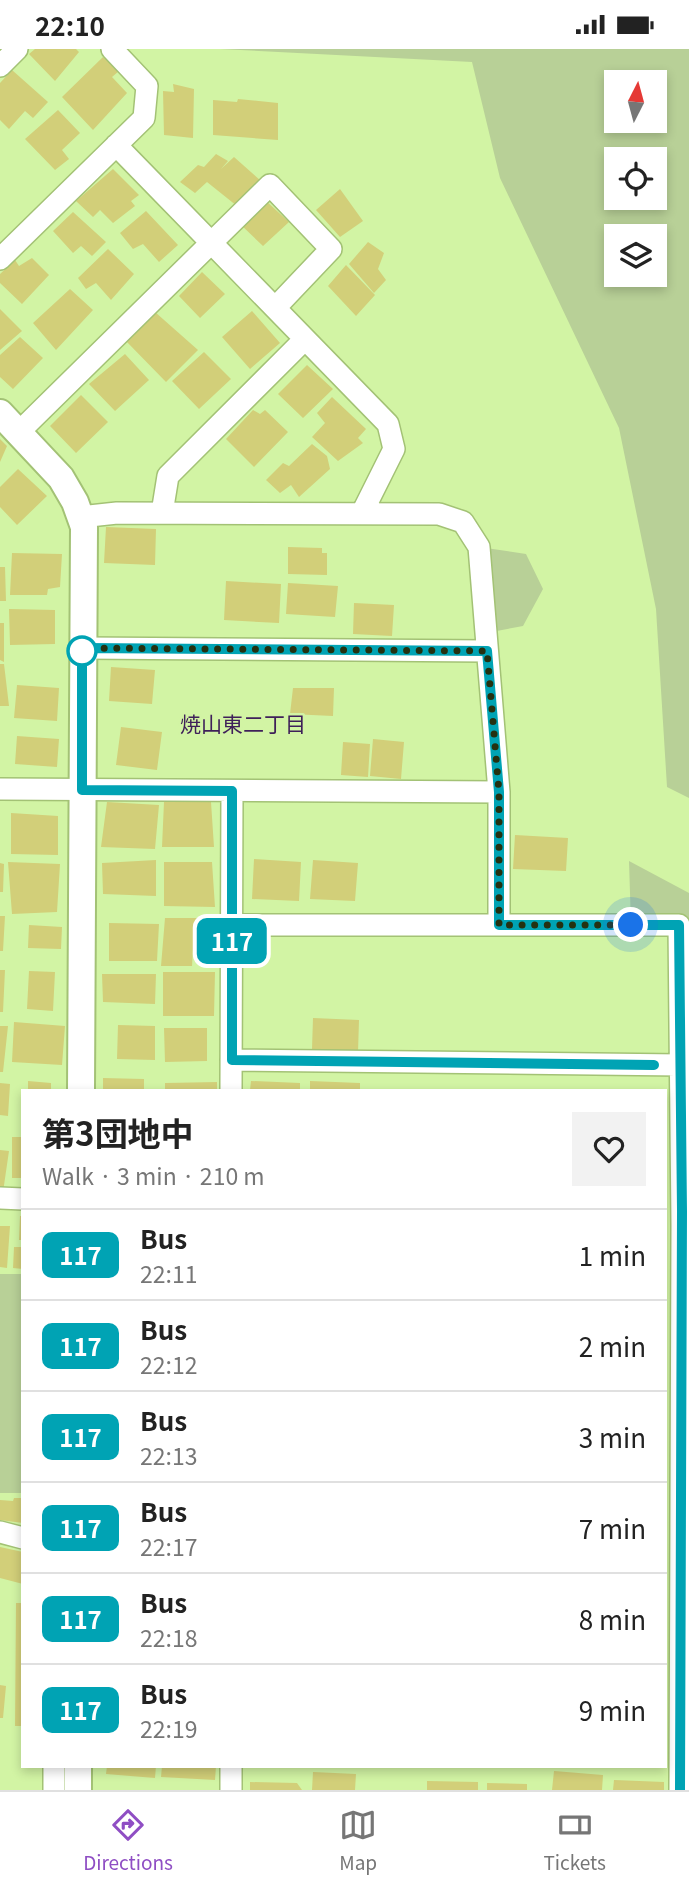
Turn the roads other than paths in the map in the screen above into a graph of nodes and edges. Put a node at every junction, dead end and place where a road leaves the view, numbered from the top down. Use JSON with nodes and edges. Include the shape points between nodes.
{"nodes":[{"id":1,"x":17,"y":49,"type":"edge"},
{"id":2,"x":112,"y":49,"type":"edge"},
{"id":3,"x":0,"y":66,"type":"edge"},
{"id":4,"x":116,"y":145,"type":"junction"},
{"id":5,"x":211,"y":243,"type":"junction"},
{"id":6,"x":0,"y":259,"type":"edge"},
{"id":7,"x":275,"y":308,"type":"junction"},
{"id":8,"x":306,"y":339,"type":"junction"},
{"id":9,"x":0,"y":413,"type":"edge"},
{"id":10,"x":19,"y":432,"type":"junction"},
{"id":11,"x":162,"y":513,"type":"junction"},
{"id":12,"x":362,"y":513,"type":"junction"},
{"id":13,"x":80,"y":517,"type":"junction"},
{"id":14,"x":82,"y":648,"type":"junction"},
{"id":15,"x":487,"y":651,"type":"junction"},
{"id":16,"x":0,"y":789,"type":"edge"},
{"id":17,"x":82,"y":790,"type":"junction"},
{"id":18,"x":232,"y":791,"type":"junction"},
{"id":19,"x":499,"y":792,"type":"junction"},
{"id":20,"x":232,"y":925,"type":"junction"},
{"id":21,"x":499,"y":925,"type":"junction"},
{"id":22,"x":232,"y":1060,"type":"junction"},
{"id":23,"x":681,"y":1065,"type":"junction"},
{"id":24,"x":80,"y":1089,"type":"edge"},
{"id":25,"x":232,"y":1089,"type":"edge"},
{"id":26,"x":674,"y":1197,"type":"edge"},
{"id":27,"x":0,"y":1198,"type":"edge"},
{"id":28,"x":21,"y":1199,"type":"edge"},
{"id":29,"x":686,"y":1226,"type":"edge"},
{"id":30,"x":673,"y":1341,"type":"edge"},
{"id":31,"x":678,"y":1481,"type":"edge"},
{"id":32,"x":0,"y":1532,"type":"edge"},
{"id":33,"x":21,"y":1537,"type":"edge"},
{"id":34,"x":678,"y":1615,"type":"edge"},
{"id":35,"x":678,"y":1751,"type":"edge"},
{"id":36,"x":54,"y":1768,"type":"edge"},
{"id":37,"x":78,"y":1768,"type":"edge"},
{"id":38,"x":231,"y":1768,"type":"edge"},
{"id":39,"x":54,"y":1790,"type":"edge"},
{"id":40,"x":78,"y":1790,"type":"edge"},
{"id":41,"x":231,"y":1790,"type":"edge"},
{"id":42,"x":680,"y":1790,"type":"edge"}],
"edges":[{"from":1,"to":3,"type":"street"},
{"from":2,"to":4,"type":"street","via":[[148,86],[144,118]]},
{"from":4,"to":5,"type":"street"},
{"from":4,"to":6,"type":"street"},
{"from":5,"to":7,"type":"street"},
{"from":5,"to":7,"type":"street","via":[[270,185],[331,249]]},
{"from":5,"to":10,"type":"street"},
{"from":7,"to":8,"type":"street"},
{"from":8,"to":11,"type":"street","via":[[168,476]]},
{"from":8,"to":12,"type":"street","via":[[388,424],[394,449]]},
{"from":9,"to":10,"type":"street"},
{"from":10,"to":13,"type":"street","via":[[61,478]]},
{"from":11,"to":12,"type":"street"},
{"from":11,"to":13,"type":"street"},
{"from":12,"to":15,"type":"street","via":[[439,514],[463,522],[479,547]]},
{"from":13,"to":14,"type":"street","via":[[84,527]]},
{"from":14,"to":15,"type":"street"},
{"from":14,"to":17,"type":"street"},
{"from":15,"to":19,"type":"street"},
{"from":16,"to":17,"type":"street"},
{"from":17,"to":18,"type":"street"},
{"from":17,"to":24,"type":"street"},
{"from":18,"to":19,"type":"street"},
{"from":18,"to":20,"type":"street"},
{"from":19,"to":21,"type":"street"},
{"from":20,"to":21,"type":"street"},
{"from":20,"to":22,"type":"street"},
{"from":21,"to":23,"type":"street","via":[[679,925]]},
{"from":22,"to":23,"type":"street"},
{"from":22,"to":25,"type":"street"},
{"from":23,"to":26,"type":"street"},
{"from":26,"to":29,"type":"street"},
{"from":27,"to":28,"type":"street"},
{"from":29,"to":30,"type":"street"},
{"from":30,"to":31,"type":"street"},
{"from":31,"to":34,"type":"street"},
{"from":32,"to":33,"type":"street"},
{"from":34,"to":35,"type":"street"},
{"from":35,"to":42,"type":"street"},
{"from":36,"to":39,"type":"street"},
{"from":37,"to":40,"type":"street"},
{"from":38,"to":41,"type":"street"}]}
